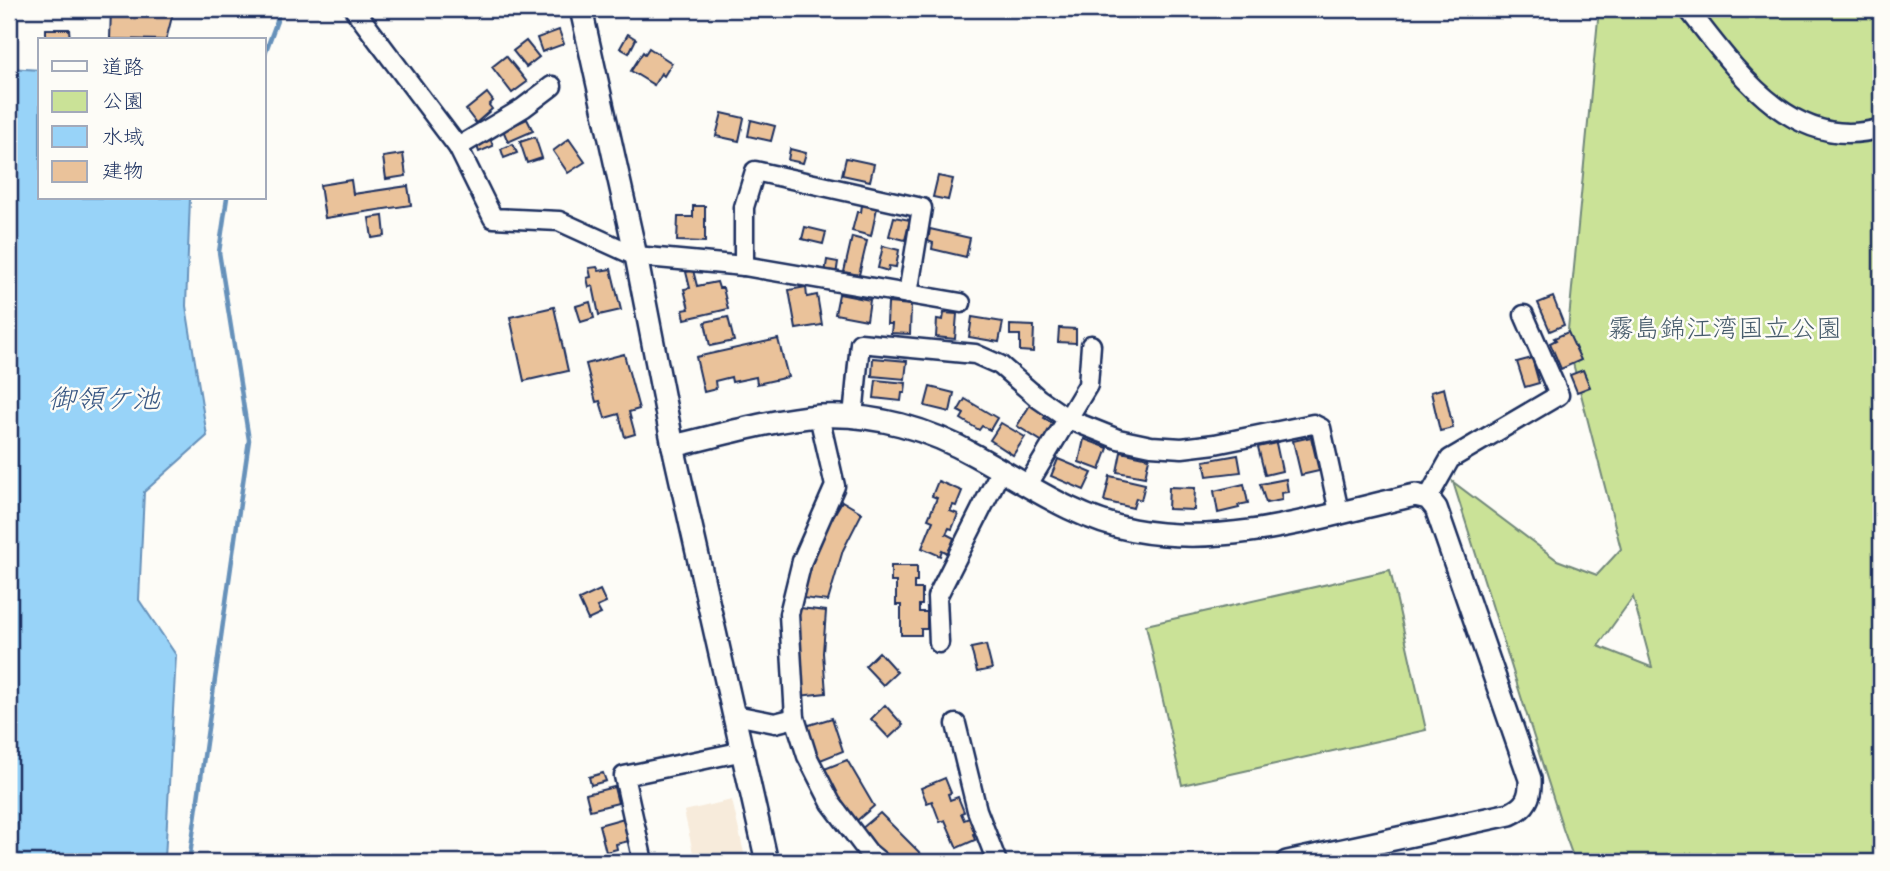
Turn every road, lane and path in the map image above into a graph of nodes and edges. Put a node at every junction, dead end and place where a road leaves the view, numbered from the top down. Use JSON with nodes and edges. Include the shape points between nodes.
{"nodes":[{"id":1,"x":354,"y":9,"type":"edge"},
{"id":2,"x":582,"y":9,"type":"edge"},
{"id":3,"x":1688,"y":9,"type":"edge"},
{"id":4,"x":552,"y":86,"type":"dead end"},
{"id":5,"x":1881,"y":128,"type":"edge"},
{"id":6,"x":458,"y":147,"type":"junction"},
{"id":7,"x":636,"y":256,"type":"junction"},
{"id":8,"x":744,"y":266,"type":"junction"},
{"id":9,"x":908,"y":294,"type":"junction"},
{"id":10,"x":961,"y":303,"type":"dead end"},
{"id":11,"x":1524,"y":315,"type":"dead end"},
{"id":12,"x":1091,"y":345,"type":"dead end"},
{"id":13,"x":819,"y":416,"type":"junction"},
{"id":14,"x":853,"y":417,"type":"junction"},
{"id":15,"x":1068,"y":419,"type":"junction"},
{"id":16,"x":673,"y":446,"type":"junction"},
{"id":17,"x":1001,"y":470,"type":"junction"},
{"id":18,"x":1027,"y":486,"type":"junction"},
{"id":19,"x":1428,"y":498,"type":"junction"},
{"id":20,"x":1339,"y":512,"type":"junction"},
{"id":21,"x":939,"y":643,"type":"dead end"},
{"id":22,"x":735,"y":715,"type":"junction"},
{"id":23,"x":795,"y":718,"type":"junction"},
{"id":24,"x":957,"y":724,"type":"dead end"},
{"id":25,"x":744,"y":751,"type":"junction"},
{"id":26,"x":992,"y":860,"type":"edge"},
{"id":27,"x":643,"y":862,"type":"edge"},
{"id":28,"x":767,"y":862,"type":"edge"},
{"id":29,"x":880,"y":862,"type":"edge"},
{"id":30,"x":1287,"y":862,"type":"edge"}],
"edges":[{"from":1,"to":6,"type":"street"},
{"from":2,"to":7,"type":"street"},
{"from":3,"to":5,"type":"street","via":[[1732,65],[1792,117],[1813,129],[1834,133]]},
{"from":4,"to":6,"type":"street"},
{"from":6,"to":7,"type":"street","via":[[493,218],[559,222]]},
{"from":7,"to":8,"type":"street"},
{"from":7,"to":16,"type":"street"},
{"from":8,"to":9,"type":"street"},
{"from":8,"to":9,"type":"street","via":[[744,207],[755,171],[922,208]]},
{"from":9,"to":10,"type":"street"},
{"from":11,"to":19,"type":"street","via":[[1559,394],[1450,460]]},
{"from":12,"to":15,"type":"street","via":[[1088,385]]},
{"from":13,"to":14,"type":"street"},
{"from":13,"to":16,"type":"street"},
{"from":13,"to":23,"type":"street","via":[[835,486],[802,561],[789,614]]},
{"from":14,"to":15,"type":"street","via":[[860,343],[975,354],[1000,365]]},
{"from":14,"to":17,"type":"street","via":[[931,435]]},
{"from":15,"to":18,"type":"street"},
{"from":15,"to":20,"type":"street","via":[[1118,439],[1182,448],[1313,424],[1321,428]]},
{"from":16,"to":22,"type":"street"},
{"from":17,"to":18,"type":"street"},
{"from":17,"to":21,"type":"street","via":[[937,597]]},
{"from":18,"to":20,"type":"street","via":[[1096,520],[1168,534],[1235,534]]},
{"from":19,"to":20,"type":"street","via":[[1415,495]]},
{"from":19,"to":30,"type":"street","via":[[1436,508],[1530,779],[1531,794],[1526,804],[1510,814]]},
{"from":22,"to":23,"type":"street","via":[[775,723]]},
{"from":22,"to":25,"type":"street"},
{"from":23,"to":29,"type":"street","via":[[807,756],[831,803]]},
{"from":24,"to":26,"type":"street"},
{"from":25,"to":27,"type":"street","via":[[624,776]]},
{"from":25,"to":28,"type":"street"}]}
